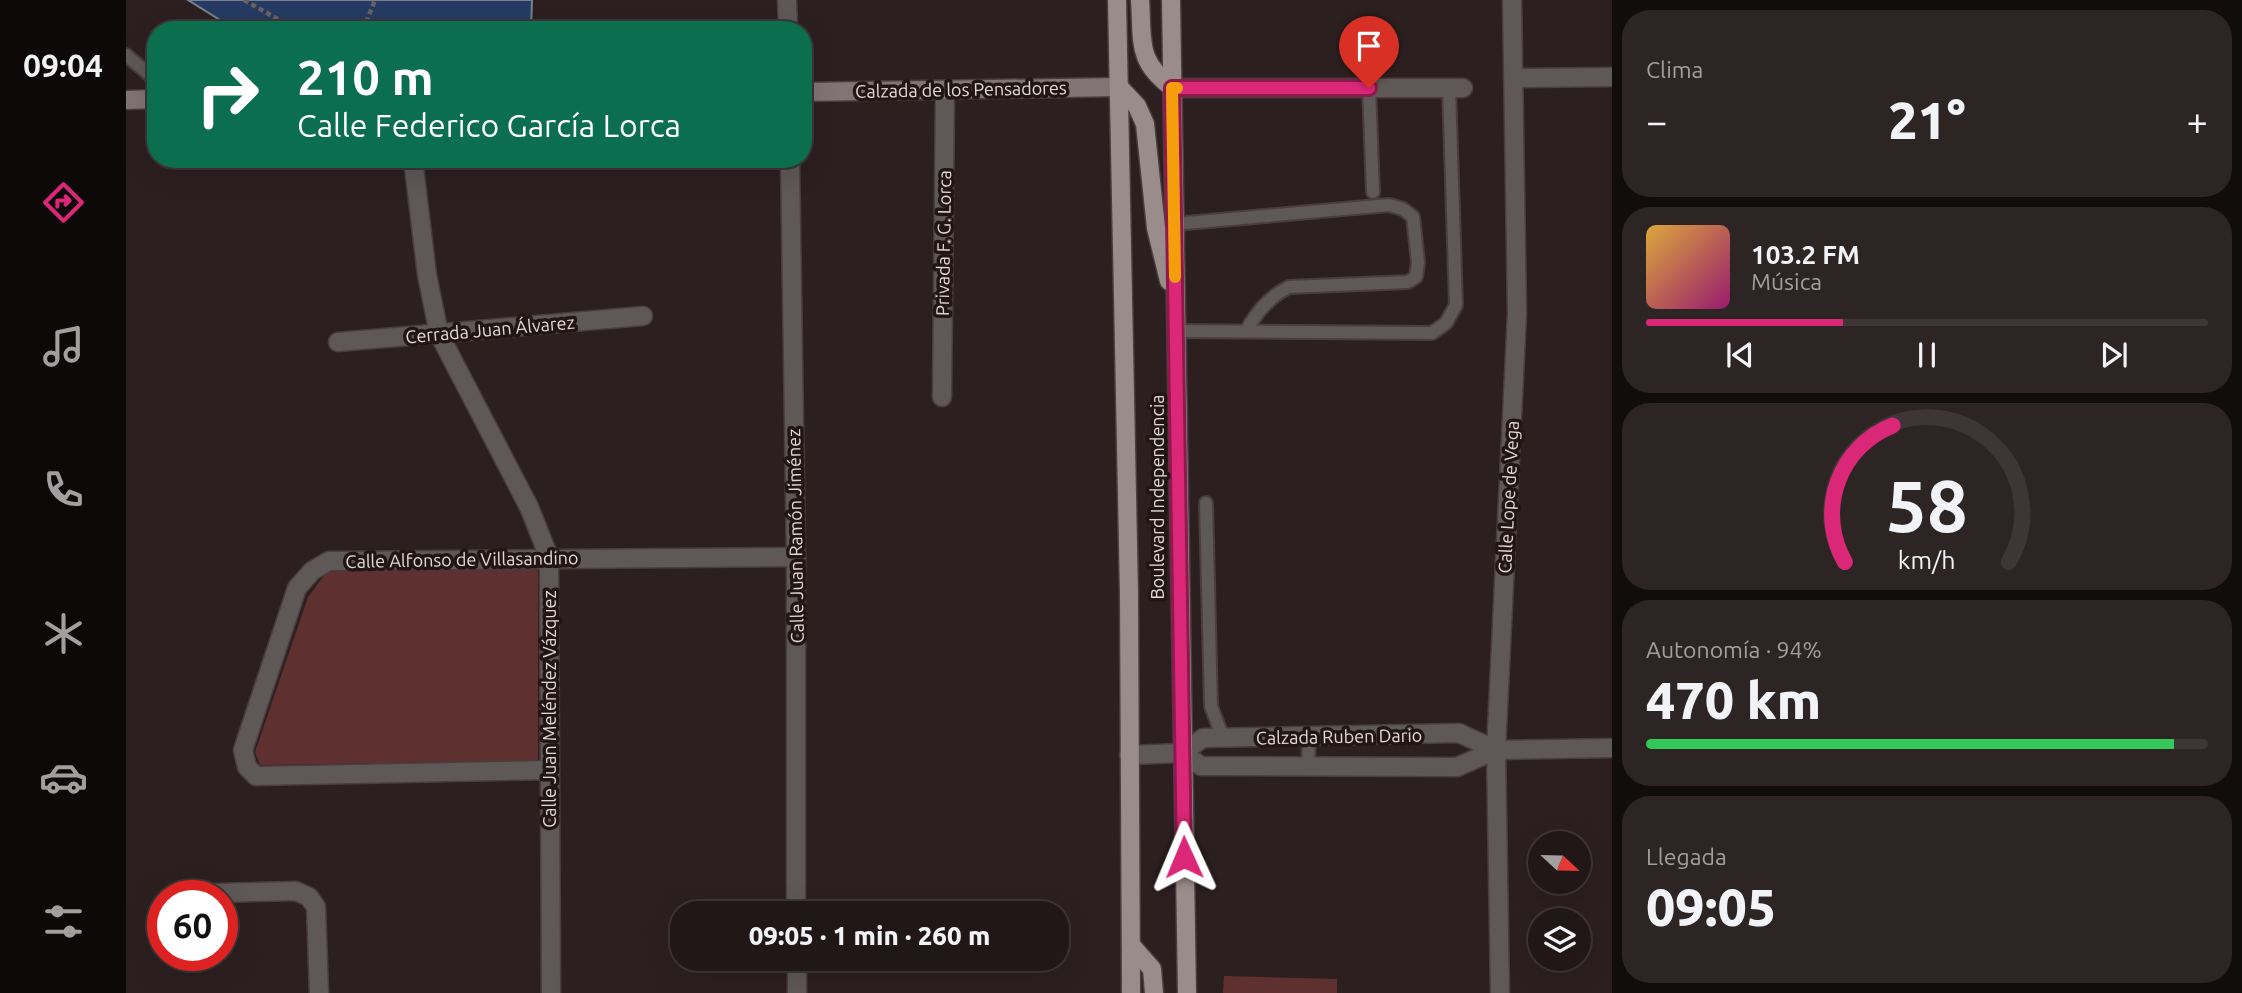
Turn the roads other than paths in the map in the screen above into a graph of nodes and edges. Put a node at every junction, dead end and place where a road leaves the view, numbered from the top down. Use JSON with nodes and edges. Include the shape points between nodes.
{"nodes":[{"id":1,"x":787,"y":0,"type":"edge"},
{"id":2,"x":1117,"y":0,"type":"edge"},
{"id":3,"x":1140,"y":0,"type":"edge"},
{"id":4,"x":1171,"y":0,"type":"edge"},
{"id":5,"x":1512,"y":0,"type":"edge"},
{"id":6,"x":788,"y":21,"type":"edge"},
{"id":7,"x":126,"y":55,"type":"edge"},
{"id":8,"x":147,"y":72,"type":"edge"},
{"id":9,"x":1612,"y":77,"type":"edge"},
{"id":10,"x":1513,"y":78,"type":"junction"},
{"id":11,"x":1119,"y":87,"type":"junction"},
{"id":12,"x":1172,"y":88,"type":"junction"},
{"id":13,"x":1369,"y":88,"type":"junction"},
{"id":14,"x":1456,"y":88,"type":"joint"},
{"id":15,"x":945,"y":90,"type":"junction"},
{"id":16,"x":812,"y":92,"type":"edge"},
{"id":17,"x":147,"y":99,"type":"edge"},
{"id":18,"x":126,"y":100,"type":"edge"},
{"id":19,"x":414,"y":168,"type":"edge"},
{"id":20,"x":790,"y":168,"type":"edge"},
{"id":21,"x":1373,"y":192,"type":"dead end"},
{"id":22,"x":1175,"y":224,"type":"junction"},
{"id":23,"x":1176,"y":308,"type":"junction"},
{"id":24,"x":643,"y":316,"type":"dead end"},
{"id":25,"x":1177,"y":331,"type":"junction"},
{"id":26,"x":1246,"y":331,"type":"junction"},
{"id":27,"x":439,"y":334,"type":"junction"},
{"id":28,"x":338,"y":342,"type":"dead end"},
{"id":29,"x":942,"y":397,"type":"dead end"},
{"id":30,"x":1206,"y":503,"type":"dead end"},
{"id":31,"x":549,"y":557,"type":"junction"},
{"id":32,"x":796,"y":557,"type":"junction"},
{"id":33,"x":1309,"y":736,"type":"junction"},
{"id":34,"x":1223,"y":738,"type":"junction"},
{"id":35,"x":1612,"y":748,"type":"edge"},
{"id":36,"x":1496,"y":750,"type":"junction"},
{"id":37,"x":1182,"y":752,"type":"junction"},
{"id":38,"x":1129,"y":755,"type":"junction"},
{"id":39,"x":1308,"y":766,"type":"junction"},
{"id":40,"x":550,"y":770,"type":"junction"},
{"id":41,"x":238,"y":892,"type":"edge"},
{"id":42,"x":796,"y":901,"type":"edge"},
{"id":43,"x":1131,"y":945,"type":"junction"},
{"id":44,"x":796,"y":971,"type":"edge"},
{"id":45,"x":319,"y":993,"type":"edge"},
{"id":46,"x":551,"y":993,"type":"edge"},
{"id":47,"x":797,"y":993,"type":"edge"},
{"id":48,"x":1131,"y":993,"type":"edge"},
{"id":49,"x":1154,"y":993,"type":"edge"},
{"id":50,"x":1187,"y":993,"type":"edge"},
{"id":51,"x":1500,"y":993,"type":"edge"}],
"edges":[{"from":1,"to":6,"type":"street"},
{"from":2,"to":11,"type":"main road","name":"Boulevard Independencia"},
{"from":3,"to":12,"type":"main road","via":[[1144,59],[1154,75]]},
{"from":4,"to":12,"type":"main road","name":"Boulevard Independencia"},
{"from":5,"to":10,"type":"street","name":"Calle Lope de Vega"},
{"from":7,"to":8,"type":"lane"},
{"from":9,"to":10,"type":"street"},
{"from":10,"to":36,"type":"street","name":"Calle Lope de Vega","via":[[1517,313]]},
{"from":11,"to":15,"type":"street","name":"Calzada de los Pensadores"},
{"from":11,"to":23,"type":"main road","via":[[1137,106],[1145,124],[1156,228]]},
{"from":11,"to":38,"type":"main road","name":"Boulevard Independencia"},
{"from":12,"to":13,"type":"street"},
{"from":12,"to":22,"type":"main road","name":"Boulevard Independencia"},
{"from":13,"to":14,"type":"street"},
{"from":13,"to":21,"type":"lane"},
{"from":14,"to":26,"type":"lane","via":[[1456,305],[1446,323],[1432,333]]},
{"from":15,"to":16,"type":"street","name":"Calzada de los Pensadores"},
{"from":15,"to":29,"type":"street","name":"Privada F. G. Lorca"},
{"from":17,"to":18,"type":"street"},
{"from":19,"to":27,"type":"street","name":"Calle Juan Meléndez Vázquez"},
{"from":20,"to":32,"type":"street","name":"Calle Juan Ramón Jiménez"},
{"from":22,"to":23,"type":"main road","name":"Boulevard Independencia"},
{"from":22,"to":26,"type":"lane","via":[[1389,205],[1413,217],[1416,277],[1408,282],[1289,287],[1274,295]]},
{"from":23,"to":25,"type":"main road","name":"Boulevard Independencia"},
{"from":24,"to":27,"type":"street","name":"Cerrada Juan Álvarez"},
{"from":25,"to":26,"type":"lane"},
{"from":25,"to":37,"type":"main road","name":"Boulevard Independencia"},
{"from":27,"to":28,"type":"street","name":"Cerrada Juan Álvarez"},
{"from":27,"to":31,"type":"street","name":"Calle Juan Meléndez Vázquez","via":[[529,507]]},
{"from":30,"to":34,"type":"lane","via":[[1211,706]]},
{"from":31,"to":32,"type":"street","name":"Calle Alfonso de Villasandino"},
{"from":31,"to":40,"type":"street","name":"Calle Juan Meléndez Vázquez"},
{"from":31,"to":40,"type":"street","name":"Calle Alfonso de Villasandino","via":[[329,561],[312,571],[297,588],[243,750],[247,767],[256,775]]},
{"from":32,"to":42,"type":"street","name":"Calle Juan Ramón Jiménez"},
{"from":33,"to":34,"type":"street","name":"Calzada Ruben Dario"},
{"from":33,"to":36,"type":"street","name":"Calzada Ruben Dario","via":[[1459,733]]},
{"from":33,"to":39,"type":"lane"},
{"from":34,"to":37,"type":"street","name":"Calzada Ruben Dario","via":[[1203,738]]},
{"from":35,"to":36,"type":"street","name":"Calzada Ruben Dario"},
{"from":36,"to":39,"type":"street","name":"Calzada Ruben Dario","via":[[1457,766]]},
{"from":36,"to":51,"type":"street","name":"Calle Lope de Vega"},
{"from":37,"to":38,"type":"street","name":"Calzada Ruben Dario"},
{"from":37,"to":39,"type":"street","name":"Calzada Ruben Dario","via":[[1201,766]]},
{"from":37,"to":50,"type":"main road","name":"Boulevard Independencia"},
{"from":38,"to":43,"type":"main road","name":"Boulevard Independencia"},
{"from":40,"to":46,"type":"street","name":"Calle Juan Meléndez Vázquez"},
{"from":41,"to":45,"type":"street","via":[[296,891],[309,897],[316,907]]},
{"from":43,"to":48,"type":"main road","name":"Boulevard Independencia"},
{"from":43,"to":49,"type":"main road","via":[[1152,969]]},
{"from":44,"to":47,"type":"street"}]}
